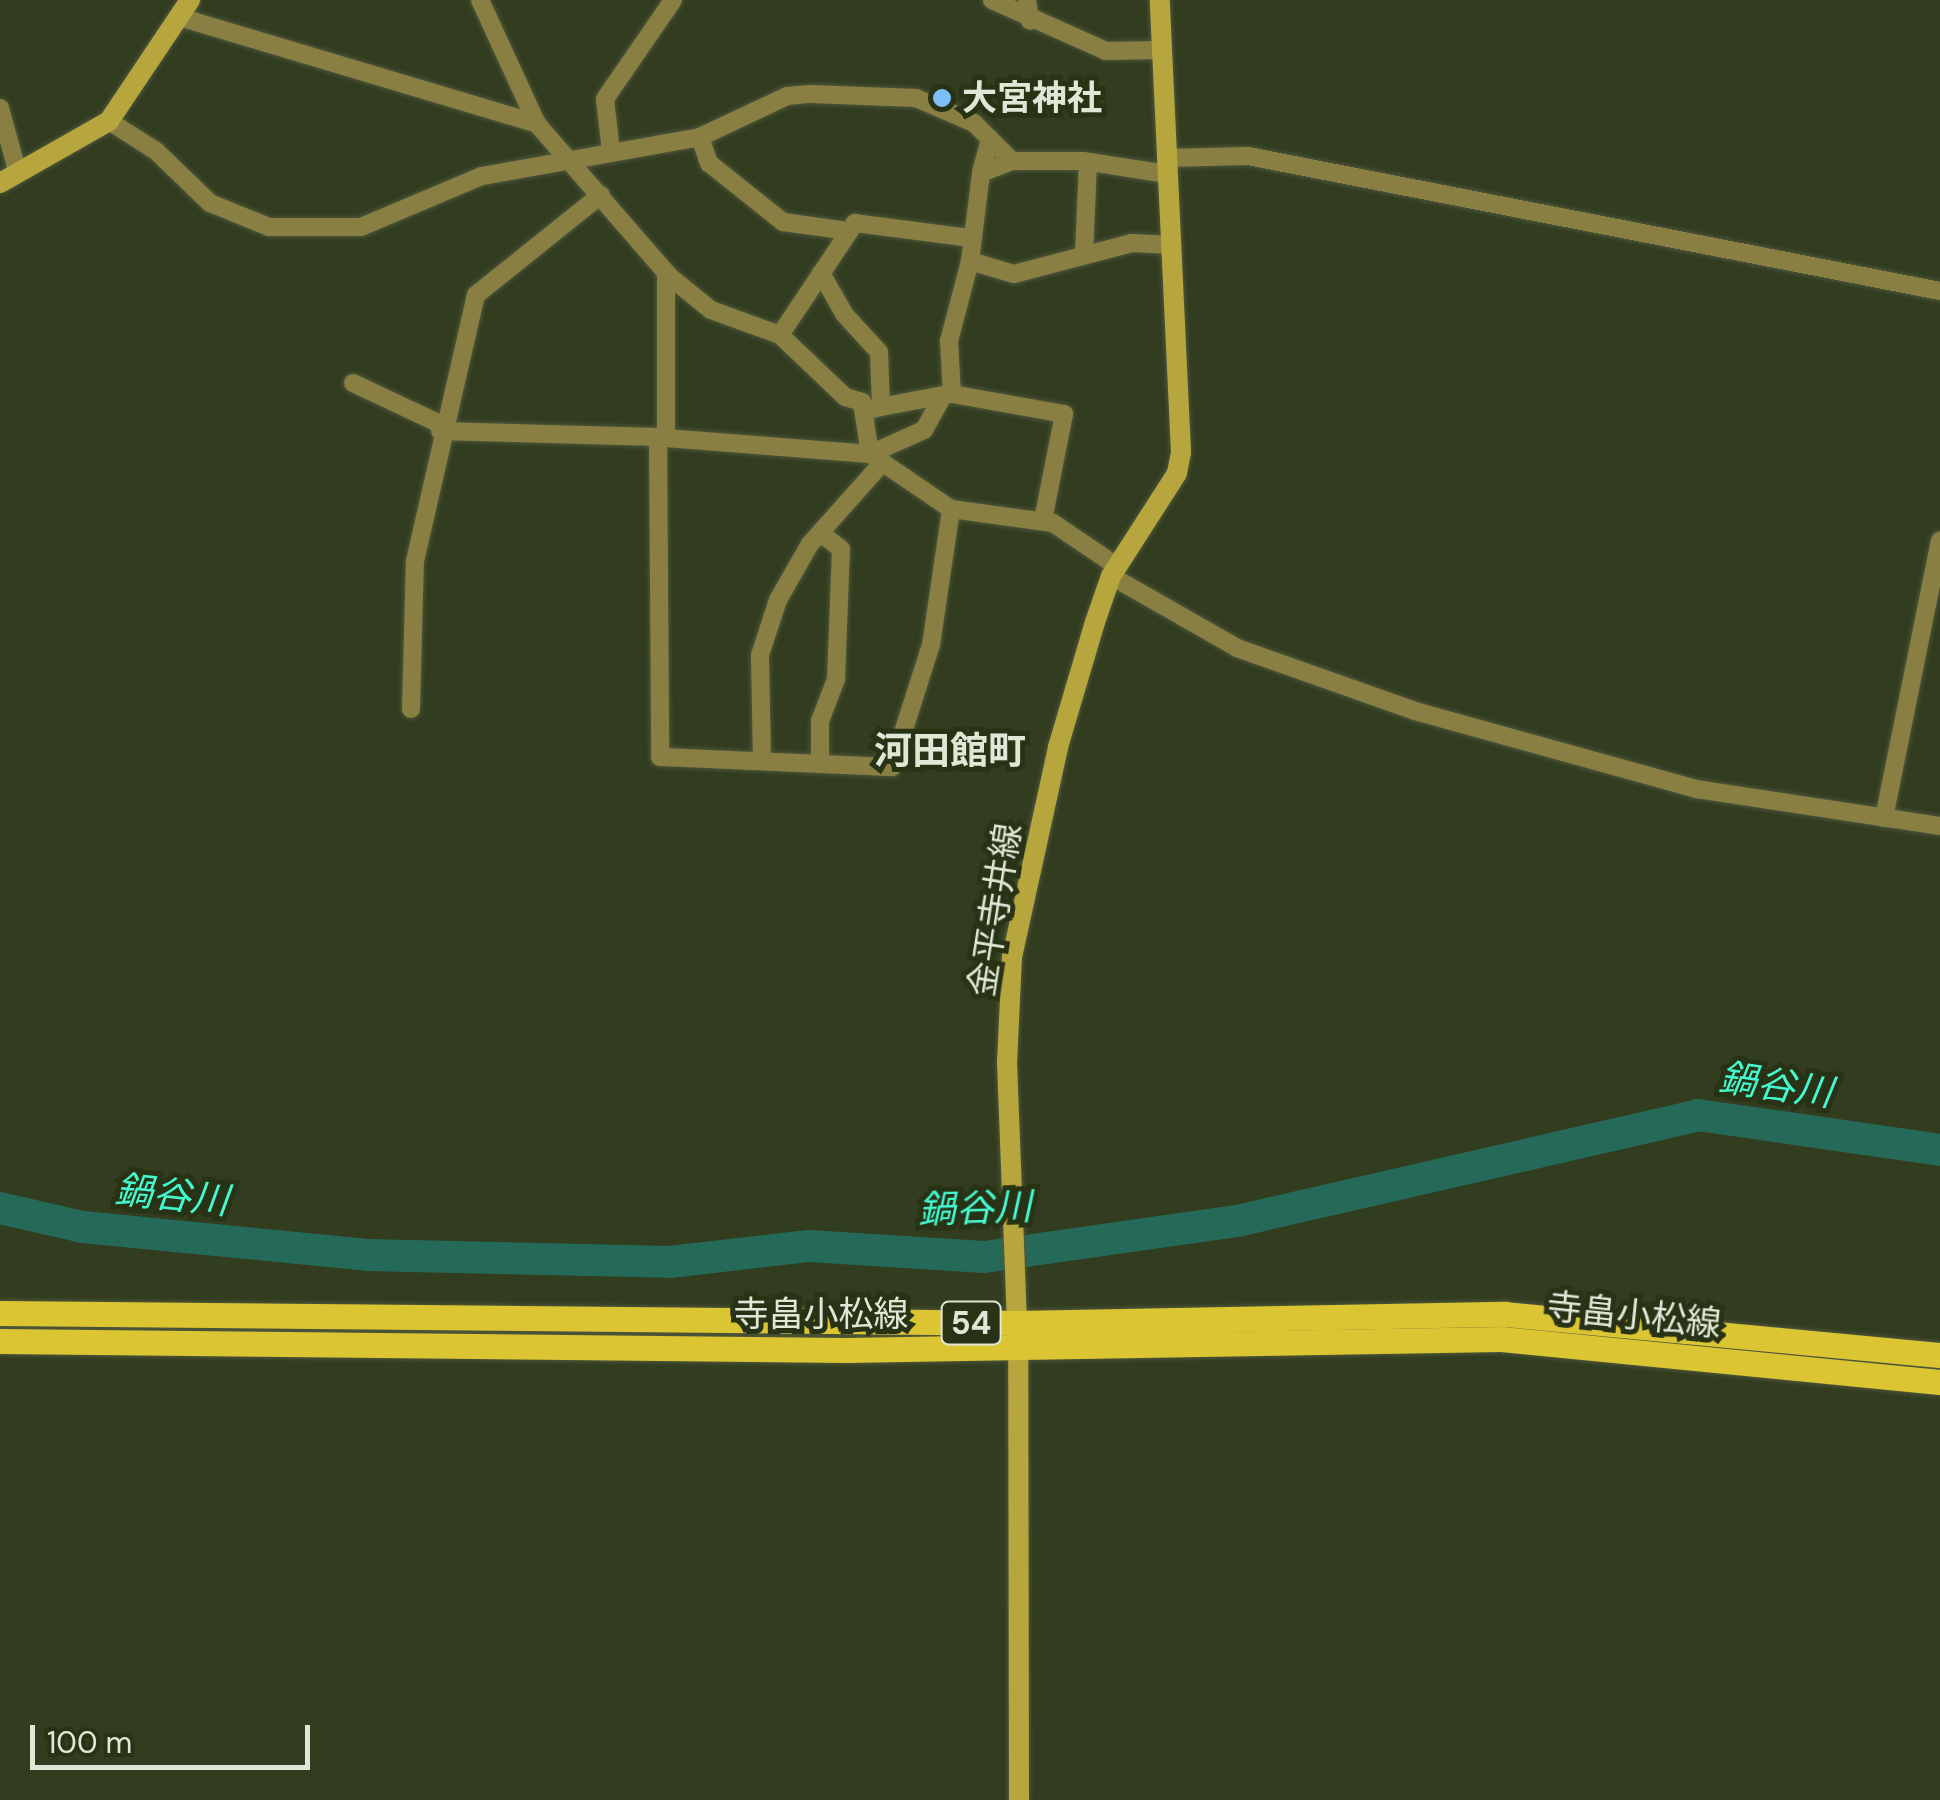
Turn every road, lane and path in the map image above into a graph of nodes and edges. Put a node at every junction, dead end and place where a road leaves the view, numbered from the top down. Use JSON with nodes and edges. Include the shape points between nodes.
{"nodes":[{"id":1,"x":480,"y":0,"type":"edge"},
{"id":2,"x":673,"y":0,"type":"edge"},
{"id":3,"x":992,"y":0,"type":"edge"},
{"id":4,"x":1027,"y":0,"type":"edge"},
{"id":5,"x":1160,"y":0,"type":"edge"},
{"id":6,"x":185,"y":9,"type":"edge"},
{"id":7,"x":1030,"y":20,"type":"junction"},
{"id":8,"x":1162,"y":50,"type":"junction"},
{"id":9,"x":0,"y":108,"type":"edge"},
{"id":10,"x":109,"y":121,"type":"junction"},
{"id":11,"x":537,"y":124,"type":"junction"},
{"id":12,"x":700,"y":137,"type":"junction"},
{"id":13,"x":990,"y":138,"type":"junction"},
{"id":14,"x":611,"y":152,"type":"junction"},
{"id":15,"x":570,"y":161,"type":"junction"},
{"id":16,"x":1012,"y":161,"type":"junction"},
{"id":17,"x":1088,"y":162,"type":"junction"},
{"id":18,"x":1167,"y":166,"type":"junction"},
{"id":19,"x":17,"y":170,"type":"junction"},
{"id":20,"x":981,"y":174,"type":"junction"},
{"id":21,"x":0,"y":183,"type":"edge"},
{"id":22,"x":601,"y":195,"type":"junction"},
{"id":23,"x":849,"y":231,"type":"junction"},
{"id":24,"x":970,"y":238,"type":"junction"},
{"id":25,"x":1172,"y":244,"type":"junction"},
{"id":26,"x":1084,"y":254,"type":"junction"},
{"id":27,"x":970,"y":261,"type":"junction"},
{"id":28,"x":666,"y":272,"type":"junction"},
{"id":29,"x":821,"y":273,"type":"junction"},
{"id":30,"x":1940,"y":291,"type":"edge"},
{"id":31,"x":780,"y":335,"type":"junction"},
{"id":32,"x":353,"y":383,"type":"dead end"},
{"id":33,"x":947,"y":395,"type":"junction"},
{"id":34,"x":872,"y":409,"type":"junction"},
{"id":35,"x":441,"y":428,"type":"junction"},
{"id":36,"x":662,"y":438,"type":"junction"},
{"id":37,"x":876,"y":458,"type":"junction"},
{"id":38,"x":951,"y":510,"type":"junction"},
{"id":39,"x":1043,"y":520,"type":"junction"},
{"id":40,"x":823,"y":535,"type":"junction"},
{"id":41,"x":1940,"y":541,"type":"edge"},
{"id":42,"x":1114,"y":571,"type":"junction"},
{"id":43,"x":412,"y":709,"type":"dead end"},
{"id":44,"x":762,"y":761,"type":"junction"},
{"id":45,"x":820,"y":764,"type":"junction"},
{"id":46,"x":1884,"y":818,"type":"junction"},
{"id":47,"x":1940,"y":826,"type":"edge"},
{"id":48,"x":0,"y":1313,"type":"edge"},
{"id":49,"x":1017,"y":1336,"type":"junction"},
{"id":50,"x":0,"y":1340,"type":"edge"},
{"id":51,"x":1940,"y":1355,"type":"edge"},
{"id":52,"x":1940,"y":1382,"type":"edge"},
{"id":53,"x":1019,"y":1800,"type":"edge"}],
"edges":[{"from":1,"to":11,"type":"street"},
{"from":2,"to":14,"type":"street","via":[[605,100]]},
{"from":3,"to":7,"type":"street"},
{"from":4,"to":7,"type":"street"},
{"from":5,"to":8,"type":"main road","name":"金平寺井線"},
{"from":6,"to":10,"type":"main road"},
{"from":6,"to":11,"type":"street"},
{"from":7,"to":8,"type":"street","via":[[1106,51]]},
{"from":8,"to":18,"type":"main road","name":"金平寺井線"},
{"from":9,"to":19,"type":"street"},
{"from":10,"to":15,"type":"street","via":[[156,151],[210,203],[269,227],[361,227],[482,176]]},
{"from":10,"to":19,"type":"main road"},
{"from":11,"to":15,"type":"street"},
{"from":12,"to":13,"type":"street","via":[[787,96],[811,94],[916,98],[954,111]]},
{"from":12,"to":14,"type":"street"},
{"from":12,"to":23,"type":"street","via":[[709,163],[783,222]]},
{"from":13,"to":16,"type":"street"},
{"from":13,"to":20,"type":"street"},
{"from":14,"to":15,"type":"street"},
{"from":15,"to":22,"type":"street"},
{"from":16,"to":17,"type":"street"},
{"from":16,"to":20,"type":"street"},
{"from":17,"to":18,"type":"street"},
{"from":17,"to":26,"type":"street"},
{"from":18,"to":25,"type":"main road","name":"金平寺井線"},
{"from":18,"to":30,"type":"street","via":[[1265,159]]},
{"from":19,"to":21,"type":"main road"},
{"from":20,"to":24,"type":"street"},
{"from":22,"to":28,"type":"street"},
{"from":22,"to":35,"type":"street","via":[[476,296]]},
{"from":23,"to":24,"type":"street","via":[[855,222]]},
{"from":23,"to":29,"type":"street"},
{"from":24,"to":27,"type":"street"},
{"from":25,"to":26,"type":"street"},
{"from":25,"to":42,"type":"main road","name":"金平寺井線","via":[[1181,452],[1177,473]]},
{"from":26,"to":27,"type":"street","via":[[1014,274]]},
{"from":27,"to":33,"type":"street","via":[[948,341]]},
{"from":28,"to":31,"type":"street","via":[[711,310]]},
{"from":28,"to":36,"type":"street"},
{"from":29,"to":31,"type":"street"},
{"from":29,"to":34,"type":"street","via":[[845,315],[879,352]]},
{"from":31,"to":34,"type":"street","via":[[845,396]]},
{"from":32,"to":35,"type":"street"},
{"from":33,"to":34,"type":"street"},
{"from":33,"to":37,"type":"street","via":[[924,430]]},
{"from":33,"to":39,"type":"street","via":[[1064,414]]},
{"from":34,"to":37,"type":"street"},
{"from":35,"to":36,"type":"street"},
{"from":35,"to":43,"type":"street","via":[[415,561]]},
{"from":36,"to":37,"type":"street"},
{"from":36,"to":44,"type":"street","via":[[660,757]]},
{"from":37,"to":38,"type":"street"},
{"from":37,"to":40,"type":"street"},
{"from":38,"to":39,"type":"street"},
{"from":38,"to":45,"type":"street","via":[[931,644],[892,768]]},
{"from":39,"to":42,"type":"street"},
{"from":40,"to":44,"type":"street","via":[[810,544],[778,600],[760,655]]},
{"from":40,"to":45,"type":"street","via":[[841,549],[836,679],[820,720]]},
{"from":41,"to":46,"type":"street"},
{"from":42,"to":46,"type":"street","via":[[1237,648],[1415,710],[1696,789]]},
{"from":42,"to":49,"type":"main road","name":"金平寺井線","via":[[1058,747],[1012,957]]},
{"from":44,"to":45,"type":"street"},
{"from":46,"to":47,"type":"street"},
{"from":48,"to":49,"type":"main road","name":"寺畠小松線","number":"54"},
{"from":49,"to":50,"type":"main road","name":"寺畠小松線","number":"54"},
{"from":49,"to":51,"type":"main road","name":"寺畠小松線","number":"54","via":[[1522,1315]]},
{"from":49,"to":52,"type":"main road","name":"寺畠小松線","number":"54","via":[[1557,1340]]},
{"from":49,"to":53,"type":"main road","name":"金平寺井線"}]}
